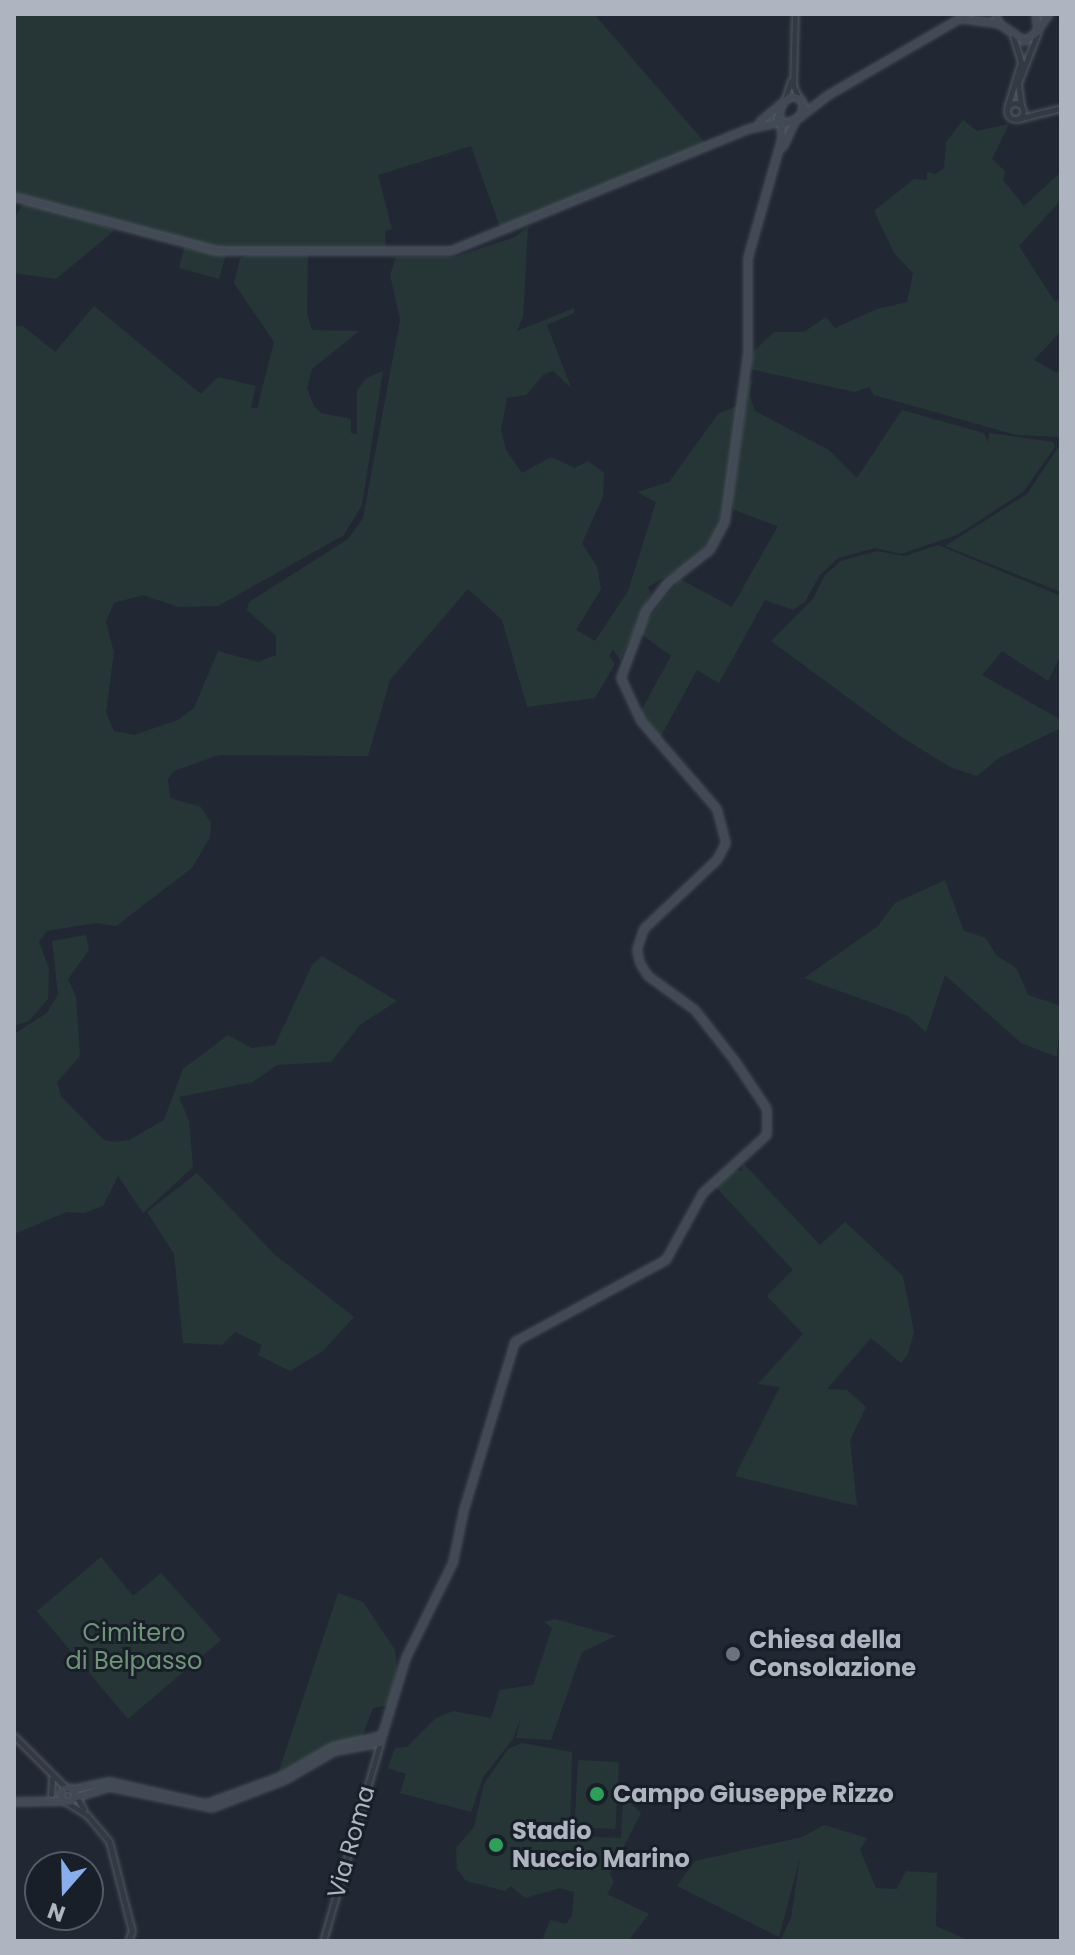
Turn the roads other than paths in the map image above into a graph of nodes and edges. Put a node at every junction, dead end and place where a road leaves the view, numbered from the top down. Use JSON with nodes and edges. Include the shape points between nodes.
{"nodes":[{"id":1,"x":795,"y":14,"type":"edge"},
{"id":2,"x":968,"y":14,"type":"edge"},
{"id":3,"x":996,"y":14,"type":"edge"},
{"id":4,"x":1036,"y":14,"type":"edge"},
{"id":5,"x":1049,"y":14,"type":"edge"},
{"id":6,"x":956,"y":21,"type":"junction"},
{"id":7,"x":998,"y":23,"type":"junction"},
{"id":8,"x":1039,"y":30,"type":"junction"},
{"id":9,"x":1013,"y":36,"type":"junction"},
{"id":10,"x":793,"y":72,"type":"junction"},
{"id":11,"x":827,"y":96,"type":"junction"},
{"id":12,"x":799,"y":98,"type":"junction"},
{"id":13,"x":783,"y":103,"type":"junction"},
{"id":14,"x":1022,"y":106,"type":"junction"},
{"id":15,"x":1007,"y":108,"type":"junction"},
{"id":16,"x":1061,"y":108,"type":"edge"},
{"id":17,"x":1046,"y":112,"type":"junction"},
{"id":18,"x":797,"y":119,"type":"junction"},
{"id":19,"x":1016,"y":119,"type":"junction"},
{"id":20,"x":780,"y":122,"type":"junction"},
{"id":21,"x":748,"y":129,"type":"junction"},
{"id":22,"x":768,"y":184,"type":"junction"},
{"id":23,"x":14,"y":197,"type":"edge"},
{"id":24,"x":14,"y":1736,"type":"edge"},
{"id":25,"x":381,"y":1740,"type":"junction"},
{"id":26,"x":52,"y":1777,"type":"junction"},
{"id":27,"x":66,"y":1795,"type":"junction"},
{"id":28,"x":38,"y":1798,"type":"junction"},
{"id":29,"x":14,"y":1802,"type":"edge"},
{"id":30,"x":87,"y":1815,"type":"junction"},
{"id":31,"x":128,"y":1941,"type":"edge"},
{"id":32,"x":323,"y":1941,"type":"edge"}],
"edges":[{"from":1,"to":10,"type":"street"},
{"from":2,"to":6,"type":"main road"},
{"from":3,"to":7,"type":"main road"},
{"from":4,"to":8,"type":"main road"},
{"from":5,"to":8,"type":"main road"},
{"from":6,"to":7,"type":"main road","via":[[977,17]]},
{"from":6,"to":11,"type":"main road"},
{"from":7,"to":9,"type":"main road"},
{"from":8,"to":9,"type":"main road","via":[[1025,41]]},
{"from":8,"to":14,"type":"street","via":[[1018,83]]},
{"from":9,"to":15,"type":"street","via":[[1021,62]]},
{"from":10,"to":12,"type":"street"},
{"from":10,"to":13,"type":"street"},
{"from":11,"to":12,"type":"main road"},
{"from":11,"to":18,"type":"main road"},
{"from":12,"to":13,"type":"main road"},
{"from":12,"to":18,"type":"main road"},
{"from":13,"to":20,"type":"main road"},
{"from":13,"to":21,"type":"main road"},
{"from":14,"to":15,"type":"street"},
{"from":14,"to":17,"type":"street"},
{"from":14,"to":19,"type":"street"},
{"from":15,"to":19,"type":"street","via":[[1008,116]]},
{"from":16,"to":17,"type":"street"},
{"from":17,"to":19,"type":"street"},
{"from":18,"to":20,"type":"main road"},
{"from":18,"to":22,"type":"main road"},
{"from":20,"to":21,"type":"main road"},
{"from":20,"to":22,"type":"main road","via":[[782,139]]},
{"from":21,"to":23,"type":"main road","via":[[469,246],[440,252],[217,251]]},
{"from":22,"to":25,"type":"main road","via":[[748,258],[748,354],[725,522],[710,550],[669,582],[646,611],[621,678],[641,721],[717,809],[726,843],[721,856],[644,929],[638,941],[640,963],[702,1018],[764,1103],[769,1128],[758,1147],[703,1193],[666,1260],[515,1342],[464,1510],[458,1547],[406,1658]]},
{"from":24,"to":26,"type":"street"},
{"from":25,"to":27,"type":"main road","via":[[335,1751],[285,1780],[212,1808],[110,1787]]},
{"from":25,"to":27,"type":"main road","via":[[333,1747],[283,1776],[206,1804],[110,1782]]},
{"from":25,"to":32,"type":"street","name":"Via Roma"},
{"from":26,"to":27,"type":"street"},
{"from":26,"to":27,"type":"street"},
{"from":27,"to":28,"type":"main road"},
{"from":27,"to":28,"type":"main road"},
{"from":27,"to":30,"type":"street"},
{"from":27,"to":30,"type":"street"},
{"from":28,"to":29,"type":"main road"},
{"from":30,"to":31,"type":"street","via":[[114,1854],[132,1929]]}]}
